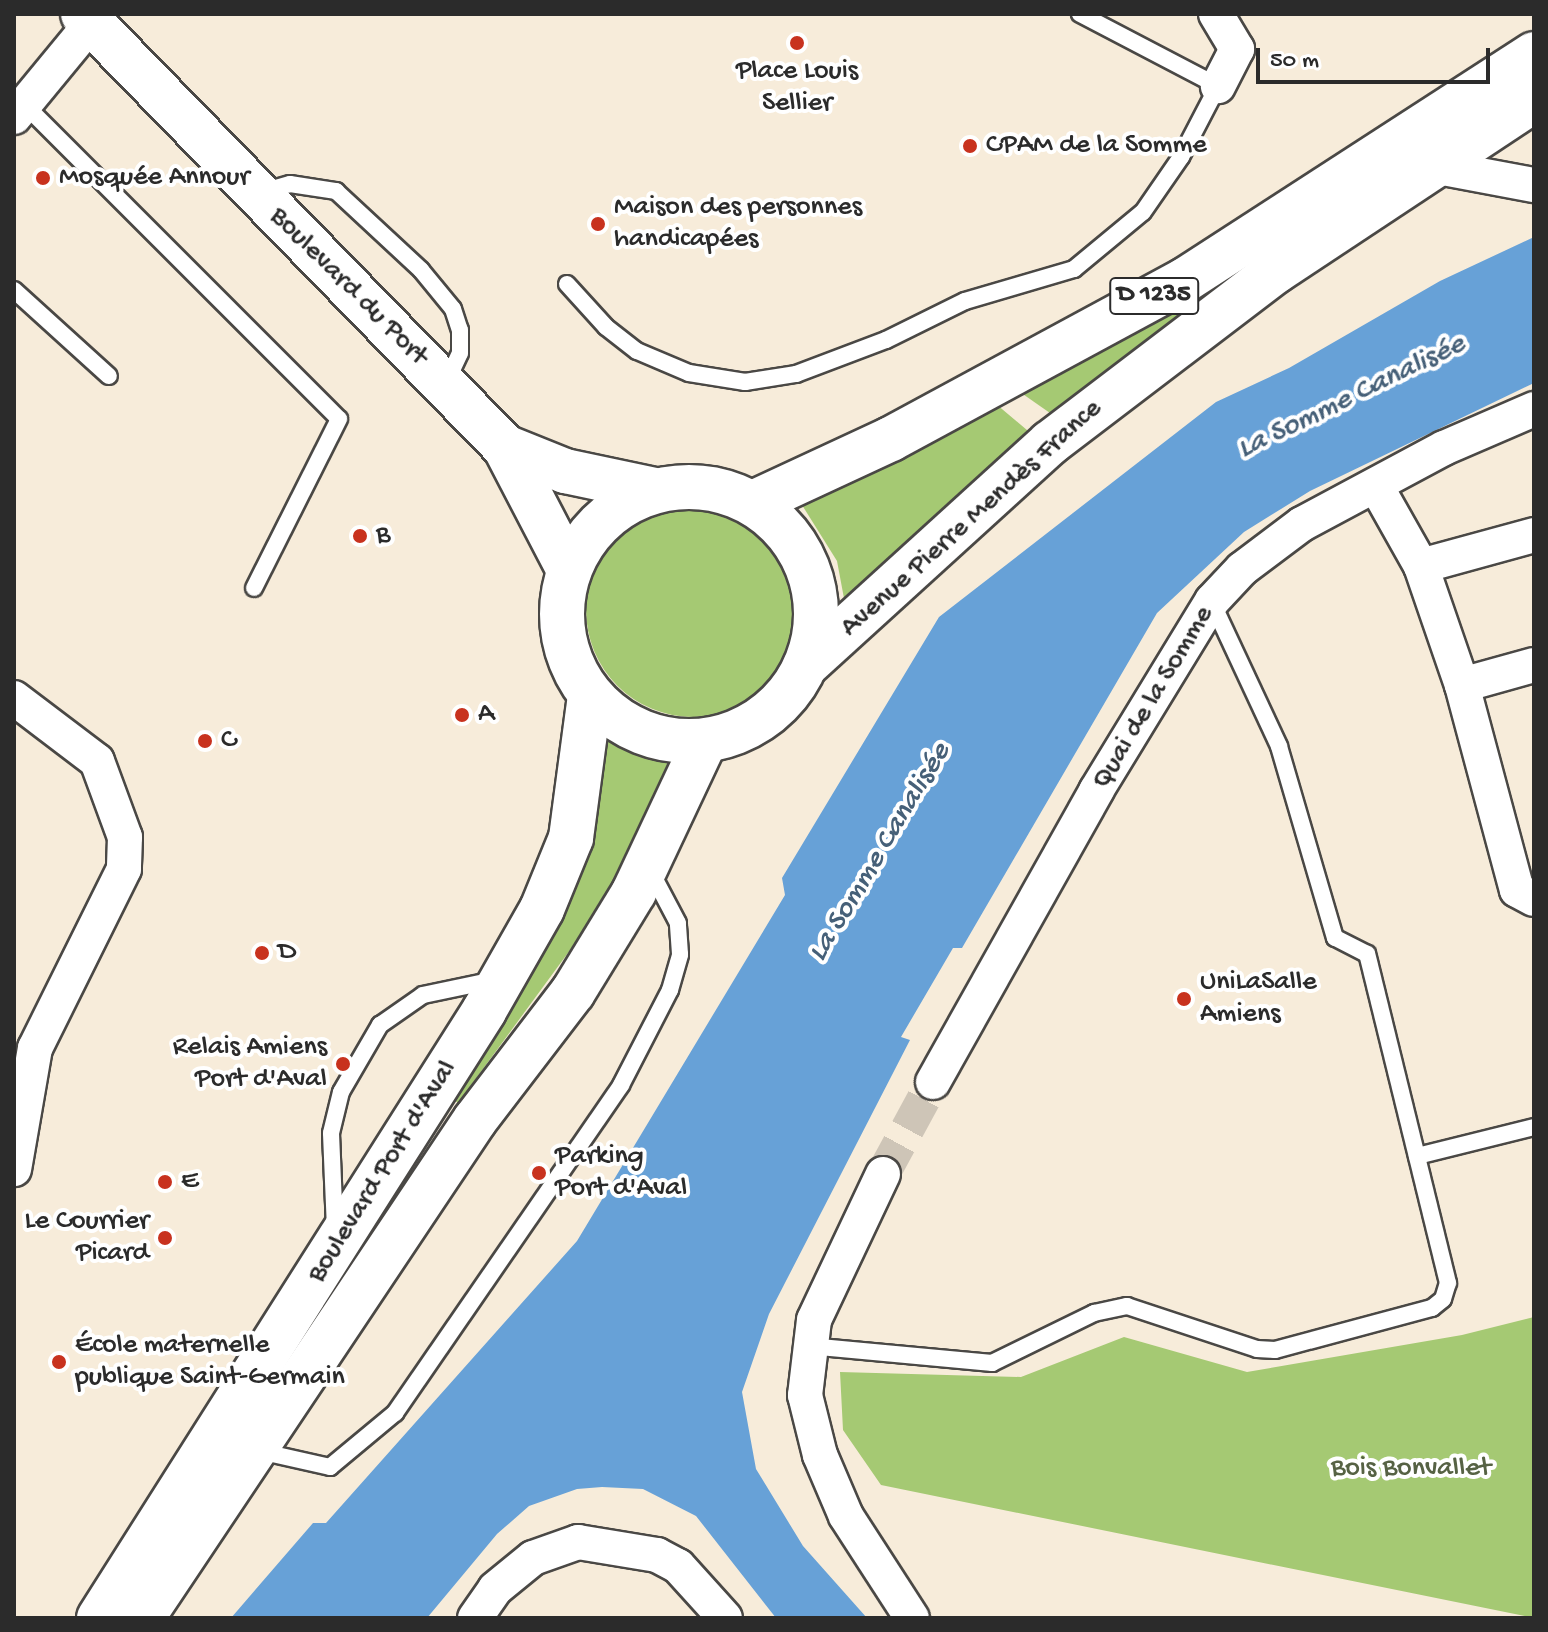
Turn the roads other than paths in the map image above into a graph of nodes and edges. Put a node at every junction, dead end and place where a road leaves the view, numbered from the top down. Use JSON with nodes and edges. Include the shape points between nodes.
{"nodes":[{"id":1,"x":1080,"y":14,"type":"edge"},
{"id":2,"x":1216,"y":14,"type":"edge"},
{"id":3,"x":91,"y":17,"type":"edge"},
{"id":4,"x":1534,"y":54,"type":"edge"},
{"id":5,"x":1218,"y":86,"type":"junction"},
{"id":6,"x":1534,"y":100,"type":"edge"},
{"id":7,"x":17,"y":105,"type":"edge"},
{"id":8,"x":1432,"y":166,"type":"junction"},
{"id":9,"x":1534,"y":185,"type":"edge"},
{"id":10,"x":255,"y":194,"type":"junction"},
{"id":11,"x":567,"y":284,"type":"dead end"},
{"id":12,"x":14,"y":290,"type":"edge"},
{"id":13,"x":109,"y":376,"type":"dead end"},
{"id":14,"x":445,"y":385,"type":"junction"},
{"id":15,"x":1534,"y":409,"type":"edge"},
{"id":16,"x":505,"y":447,"type":"junction"},
{"id":17,"x":1376,"y":486,"type":"junction"},
{"id":18,"x":655,"y":490,"type":"junction"},
{"id":19,"x":753,"y":503,"type":"junction"},
{"id":20,"x":1534,"y":535,"type":"edge"},
{"id":21,"x":1421,"y":566,"type":"junction"},
{"id":22,"x":569,"y":570,"type":"junction"},
{"id":23,"x":254,"y":588,"type":"dead end"},
{"id":24,"x":1212,"y":601,"type":"junction"},
{"id":25,"x":806,"y":665,"type":"junction"},
{"id":26,"x":1534,"y":665,"type":"edge"},
{"id":27,"x":1462,"y":685,"type":"junction"},
{"id":28,"x":590,"y":695,"type":"junction"},
{"id":29,"x":14,"y":698,"type":"edge"},
{"id":30,"x":705,"y":741,"type":"junction"},
{"id":31,"x":648,"y":865,"type":"junction"},
{"id":32,"x":1534,"y":899,"type":"edge"},
{"id":33,"x":503,"y":977,"type":"junction"},
{"id":34,"x":933,"y":1082,"type":"tunnel mouth"},
{"id":35,"x":18,"y":1104,"type":"edge"},
{"id":36,"x":1534,"y":1127,"type":"edge"},
{"id":37,"x":1417,"y":1156,"type":"junction"},
{"id":38,"x":14,"y":1169,"type":"edge"},
{"id":39,"x":883,"y":1174,"type":"tunnel mouth"},
{"id":40,"x":337,"y":1245,"type":"junction"},
{"id":41,"x":811,"y":1333,"type":"junction"},
{"id":42,"x":257,"y":1451,"type":"junction"},
{"id":43,"x":99,"y":1618,"type":"edge"},
{"id":44,"x":142,"y":1618,"type":"edge"},
{"id":45,"x":475,"y":1618,"type":"edge"},
{"id":46,"x":725,"y":1618,"type":"edge"},
{"id":47,"x":912,"y":1618,"type":"edge"}],
"edges":[{"from":1,"to":5,"type":"lane"},
{"from":2,"to":5,"type":"street","via":[[1237,49]]},
{"from":3,"to":7,"type":"street"},
{"from":3,"to":10,"type":"main road","name":"Boulevard du Port"},
{"from":4,"to":19,"type":"main road","number":"D 1235","via":[[1185,280],[891,439]]},
{"from":5,"to":11,"type":"lane","via":[[1181,157],[1143,212],[1074,269],[965,301],[886,340],[796,374],[745,382],[689,373],[637,351],[606,327]]},
{"from":6,"to":8,"type":"main road","name":"Avenue Pierre Mendès France","number":"D 1235"},
{"from":7,"to":23,"type":"lane","via":[[339,419]]},
{"from":8,"to":9,"type":"street"},
{"from":8,"to":25,"type":"main road","name":"Avenue Pierre Mendès France","number":"D 1235","via":[[1276,271],[1050,443]]},
{"from":10,"to":14,"type":"main road","name":"Boulevard du Port"},
{"from":10,"to":14,"type":"lane","via":[[290,184],[336,191],[421,270],[453,309],[460,330],[460,353]]},
{"from":12,"to":13,"type":"lane"},
{"from":14,"to":16,"type":"main road","name":"Boulevard du Port"},
{"from":15,"to":17,"type":"street","name":"Quai de la Somme","via":[[1444,448]]},
{"from":16,"to":18,"type":"main road","name":"Boulevard du Port","via":[[565,471]]},
{"from":16,"to":22,"type":"main road","name":"Boulevard du Port"},
{"from":17,"to":21,"type":"street"},
{"from":17,"to":24,"type":"street","name":"Quai de la Somme","via":[[1302,524],[1242,569]]},
{"from":18,"to":19,"type":"main road","via":[[722,490]]},
{"from":18,"to":22,"type":"main road","via":[[602,519]]},
{"from":19,"to":25,"type":"main road","via":[[782,526],[803,557],[815,592],[816,629]]},
{"from":20,"to":21,"type":"street"},
{"from":21,"to":27,"type":"street"},
{"from":22,"to":28,"type":"main road","via":[[561,611],[564,641]]},
{"from":24,"to":34,"type":"street","name":"Quai de la Somme","via":[[1104,778]]},
{"from":24,"to":37,"type":"lane","via":[[1279,746],[1335,938],[1367,954]]},
{"from":25,"to":30,"type":"main road","via":[[793,688],[754,723]]},
{"from":26,"to":27,"type":"street"},
{"from":27,"to":32,"type":"street","via":[[1517,890]]},
{"from":28,"to":30,"type":"main road","via":[[641,733]]},
{"from":28,"to":33,"type":"main road","name":"Boulevard Port d'Aval","via":[[571,838],[542,909]]},
{"from":29,"to":35,"type":"street","via":[[97,761],[125,837],[124,869],[35,1048]]},
{"from":30,"to":31,"type":"main road","name":"Boulevard Port d'Aval"},
{"from":31,"to":42,"type":"main road","name":"Boulevard Port d'Aval","via":[[573,992],[475,1120]]},
{"from":31,"to":42,"type":"lane","via":[[678,923],[680,954],[670,990],[621,1085],[395,1413],[330,1467]]},
{"from":33,"to":40,"type":"main road","name":"Boulevard Port d'Aval"},
{"from":33,"to":40,"type":"lane","via":[[423,995],[380,1025],[341,1092],[331,1133]]},
{"from":35,"to":38,"type":"street"},
{"from":36,"to":37,"type":"lane"},
{"from":37,"to":41,"type":"lane","via":[[1448,1283],[1443,1299],[1432,1308],[1275,1350],[1257,1349],[1127,1306],[1094,1313],[992,1363]]},
{"from":39,"to":41,"type":"street"},
{"from":40,"to":43,"type":"main road","name":"Boulevard Port d'Aval"},
{"from":41,"to":47,"type":"street","via":[[805,1395],[820,1455],[846,1516]]},
{"from":42,"to":44,"type":"main road","name":"Boulevard Port d'Aval"},
{"from":45,"to":46,"type":"street","via":[[495,1589],[533,1558],[578,1542],[657,1555],[678,1566]]}]}
